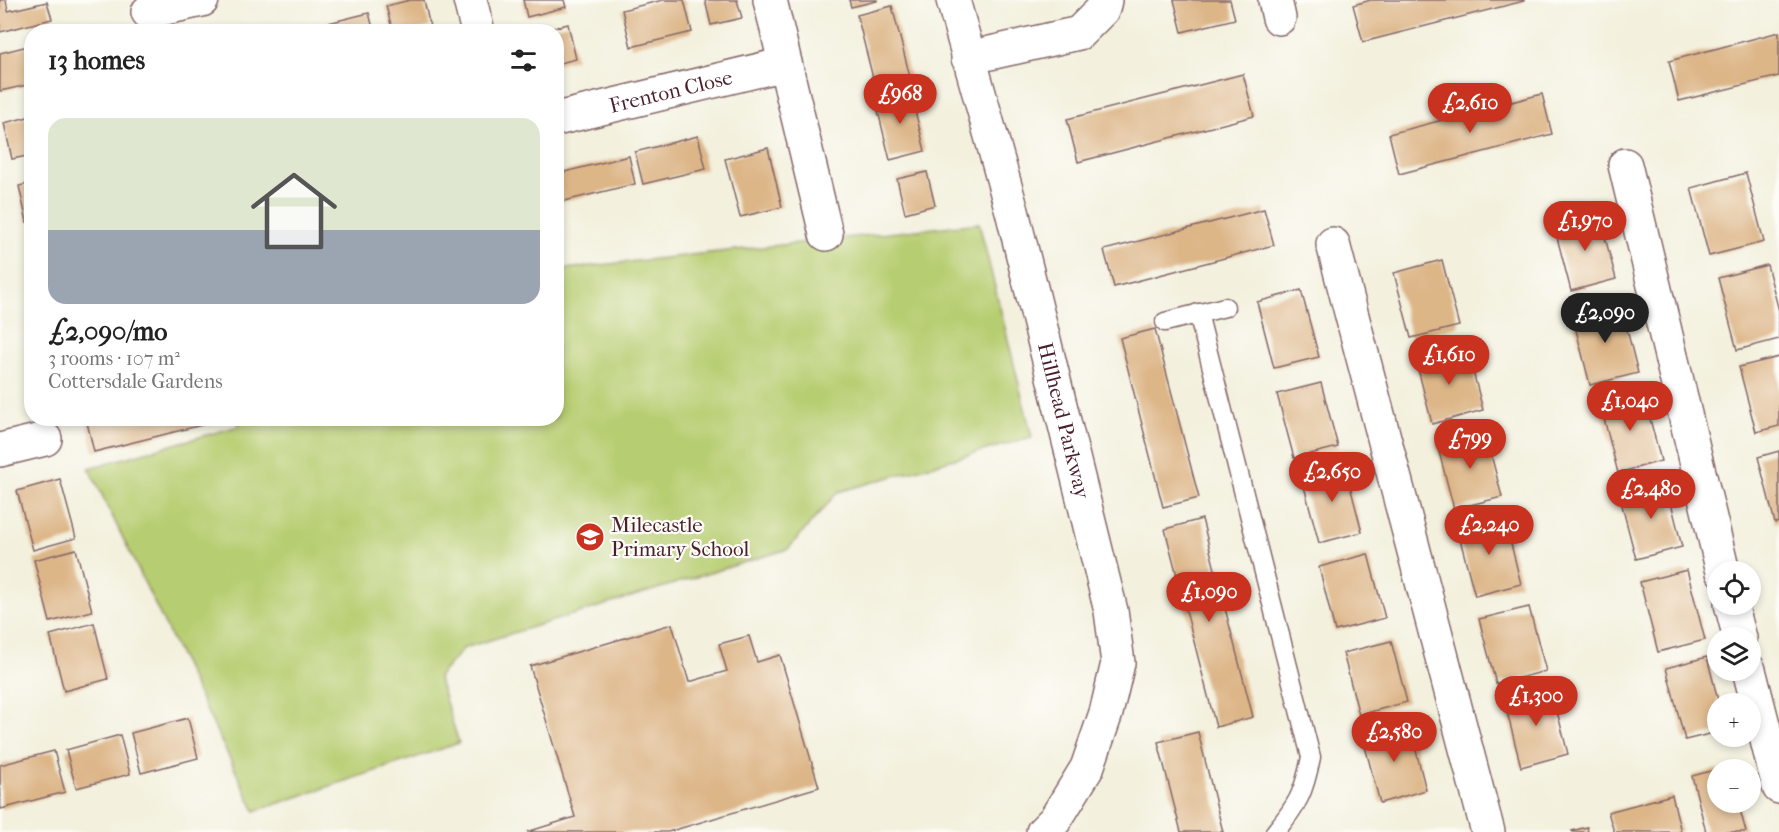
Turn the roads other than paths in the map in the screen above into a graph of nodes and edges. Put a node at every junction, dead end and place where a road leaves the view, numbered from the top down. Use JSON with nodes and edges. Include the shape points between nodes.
{"nodes":[{"id":1,"x":202,"y":0,"type":"edge"},
{"id":2,"x":470,"y":0,"type":"edge"},
{"id":3,"x":770,"y":0,"type":"edge"},
{"id":4,"x":953,"y":0,"type":"edge"},
{"id":5,"x":1105,"y":0,"type":"edge"},
{"id":6,"x":149,"y":14,"type":"edge"},
{"id":7,"x":476,"y":24,"type":"edge"},
{"id":8,"x":968,"y":58,"type":"junction"},
{"id":9,"x":785,"y":64,"type":"junction"},
{"id":10,"x":564,"y":117,"type":"edge"},
{"id":11,"x":1624,"y":165,"type":"dead end"},
{"id":12,"x":826,"y":234,"type":"dead end"},
{"id":13,"x":1333,"y":244,"type":"dead end"},
{"id":14,"x":1225,"y":306,"type":"dead end"},
{"id":15,"x":1198,"y":313,"type":"junction"},
{"id":16,"x":1165,"y":322,"type":"dead end"},
{"id":17,"x":45,"y":439,"type":"dead end"},
{"id":18,"x":0,"y":450,"type":"edge"},
{"id":19,"x":1720,"y":561,"type":"edge"},
{"id":20,"x":1752,"y":681,"type":"edge"},
{"id":21,"x":1779,"y":787,"type":"edge"},
{"id":22,"x":1056,"y":828,"type":"edge"},
{"id":23,"x":1275,"y":832,"type":"edge"},
{"id":24,"x":1488,"y":832,"type":"edge"}],
"edges":[{"from":1,"to":6,"type":"street"},
{"from":2,"to":7,"type":"street"},
{"from":3,"to":9,"type":"street"},
{"from":4,"to":8,"type":"street","name":"Hillhead Parkway"},
{"from":5,"to":8,"type":"street","via":[[1103,9],[1079,33]]},
{"from":8,"to":22,"type":"street","name":"Hillhead Parkway","via":[[1012,211],[1111,611],[1118,663],[1087,768]]},
{"from":9,"to":10,"type":"street","name":"Frenton Close"},
{"from":9,"to":12,"type":"street"},
{"from":11,"to":19,"type":"street"},
{"from":13,"to":24,"type":"street"},
{"from":14,"to":15,"type":"lane"},
{"from":15,"to":16,"type":"lane"},
{"from":15,"to":23,"type":"lane","via":[[1311,758],[1305,786],[1293,810]]},
{"from":17,"to":18,"type":"street"},
{"from":20,"to":21,"type":"street"}]}
